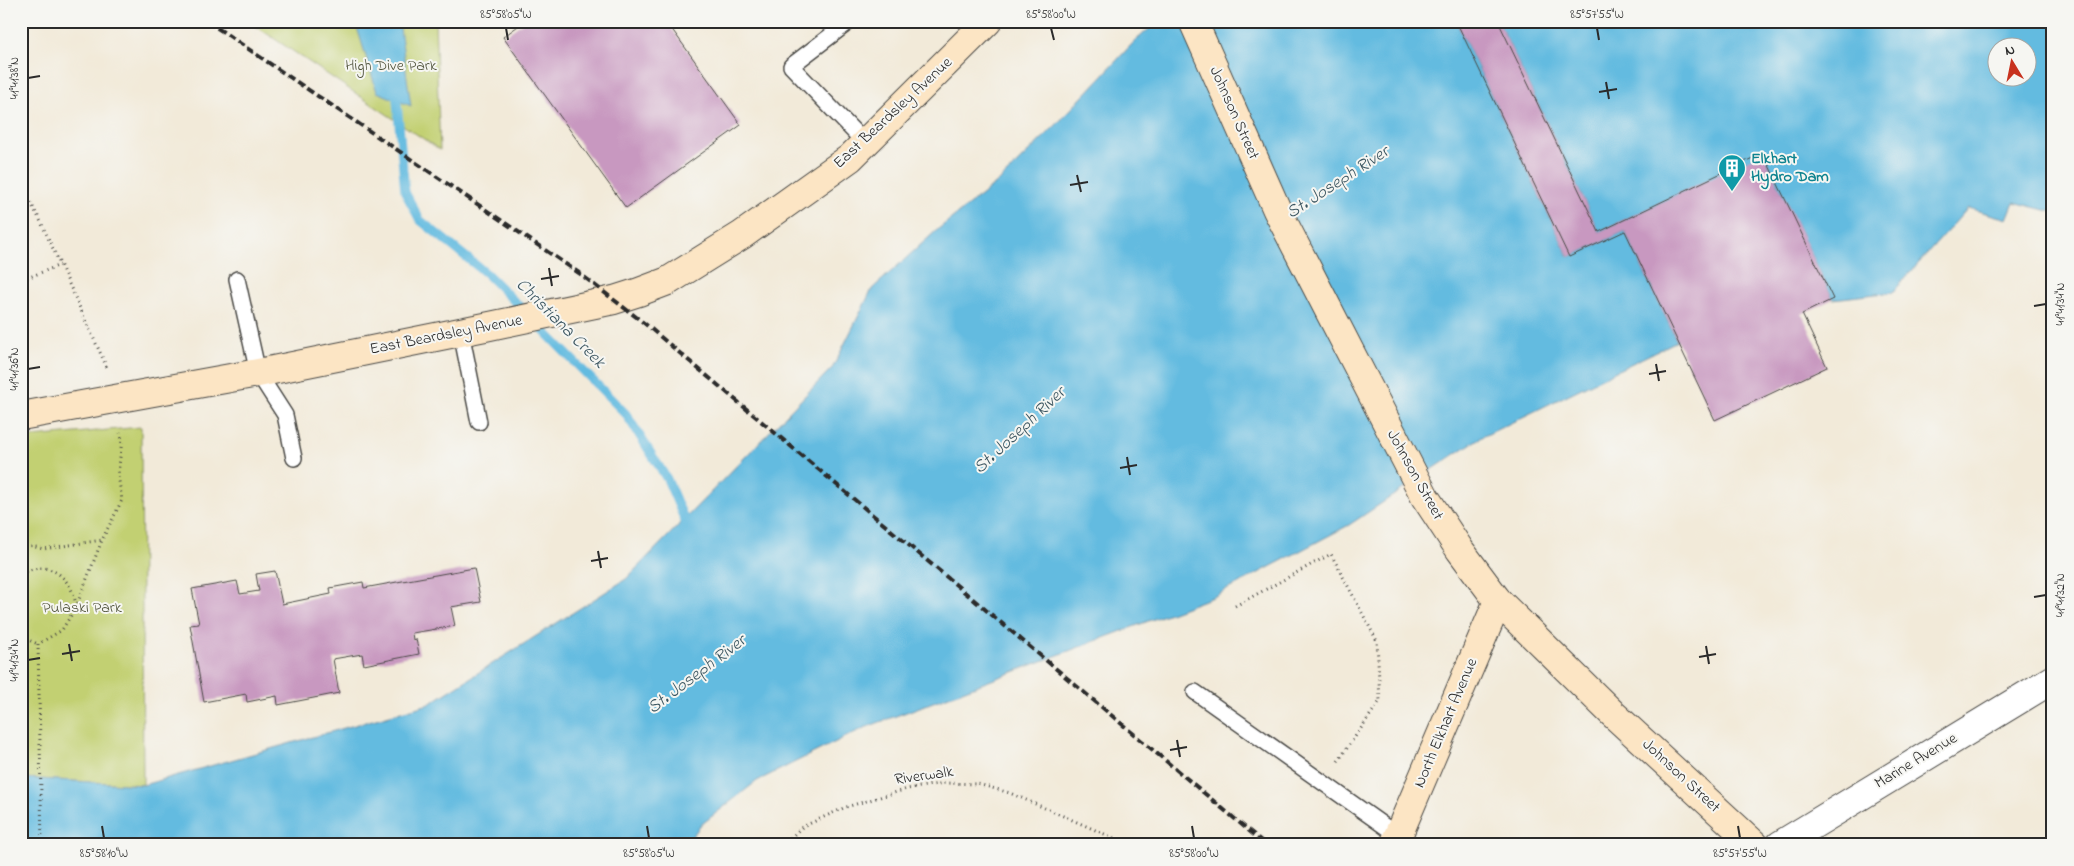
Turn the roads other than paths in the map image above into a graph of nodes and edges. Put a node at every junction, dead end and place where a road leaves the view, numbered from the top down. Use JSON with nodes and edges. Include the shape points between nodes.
{"nodes":[{"id":1,"x":850,"y":21,"type":"edge"},
{"id":2,"x":1193,"y":21,"type":"edge"},
{"id":3,"x":978,"y":25,"type":"edge"},
{"id":4,"x":865,"y":143,"type":"junction"},
{"id":5,"x":237,"y":279,"type":"dead end"},
{"id":6,"x":473,"y":330,"type":"junction"},
{"id":7,"x":258,"y":373,"type":"junction"},
{"id":8,"x":21,"y":416,"type":"edge"},
{"id":9,"x":479,"y":422,"type":"dead end"},
{"id":10,"x":294,"y":458,"type":"dead end"},
{"id":11,"x":1498,"y":601,"type":"junction"},
{"id":12,"x":2053,"y":679,"type":"edge"},
{"id":13,"x":1195,"y":692,"type":"dead end"},
{"id":14,"x":1396,"y":840,"type":"edge"},
{"id":15,"x":1755,"y":845,"type":"edge"},
{"id":16,"x":1780,"y":845,"type":"edge"}],
"edges":[{"from":1,"to":4,"type":"lane","via":[[792,66]]},
{"from":2,"to":11,"type":"main road","name":"Johnson Street","via":[[1278,210],[1425,497]]},
{"from":3,"to":4,"type":"main road","name":"East Beardsley Avenue"},
{"from":4,"to":6,"type":"main road","name":"East Beardsley Avenue","via":[[850,158],[742,235],[668,281],[614,300]]},
{"from":5,"to":7,"type":"lane"},
{"from":6,"to":7,"type":"main road","name":"East Beardsley Avenue"},
{"from":6,"to":9,"type":"lane"},
{"from":7,"to":8,"type":"main road","name":"East Beardsley Avenue"},
{"from":7,"to":10,"type":"lane","via":[[285,415]]},
{"from":11,"to":14,"type":"main road","name":"North Elkhart Avenue"},
{"from":11,"to":15,"type":"main road","name":"Johnson Street","via":[[1613,714]]},
{"from":12,"to":16,"type":"street","name":"Marine Avenue"},
{"from":13,"to":14,"type":"lane"}]}
